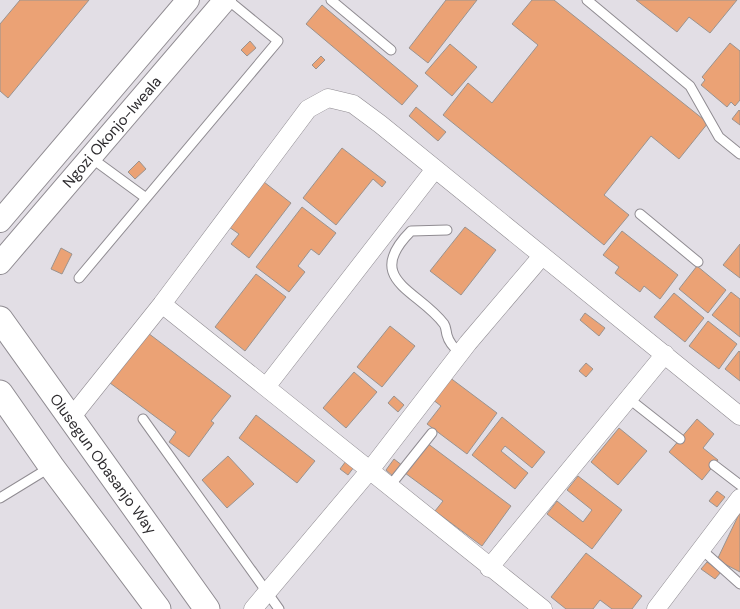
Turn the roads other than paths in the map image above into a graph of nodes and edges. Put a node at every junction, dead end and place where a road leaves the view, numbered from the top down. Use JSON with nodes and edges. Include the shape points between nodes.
{"nodes":[{"id":1,"x":188,"y":0,"type":"edge"},
{"id":2,"x":226,"y":0,"type":"edge"},
{"id":3,"x":331,"y":0,"type":"edge"},
{"id":4,"x":587,"y":0,"type":"edge"},
{"id":5,"x":391,"y":50,"type":"dead end"},
{"id":6,"x":740,"y":154,"type":"edge"},
{"id":7,"x":90,"y":157,"type":"junction"},
{"id":8,"x":435,"y":169,"type":"junction"},
{"id":9,"x":146,"y":198,"type":"junction"},
{"id":10,"x":640,"y":214,"type":"dead end"},
{"id":11,"x":0,"y":221,"type":"edge"},
{"id":12,"x":447,"y":230,"type":"dead end"},
{"id":13,"x":542,"y":256,"type":"junction"},
{"id":14,"x":698,"y":262,"type":"dead end"},
{"id":15,"x":0,"y":263,"type":"edge"},
{"id":16,"x":79,"y":278,"type":"dead end"},
{"id":17,"x":162,"y":304,"type":"junction"},
{"id":18,"x":0,"y":319,"type":"edge"},
{"id":19,"x":460,"y":353,"type":"junction"},
{"id":20,"x":664,"y":354,"type":"junction"},
{"id":21,"x":266,"y":387,"type":"junction"},
{"id":22,"x":0,"y":393,"type":"edge"},
{"id":23,"x":628,"y":398,"type":"junction"},
{"id":24,"x":740,"y":416,"type":"edge"},
{"id":25,"x":70,"y":419,"type":"junction"},
{"id":26,"x":143,"y":419,"type":"dead end"},
{"id":27,"x":432,"y":433,"type":"dead end"},
{"id":28,"x":680,"y":439,"type":"dead end"},
{"id":29,"x":714,"y":465,"type":"dead end"},
{"id":30,"x":52,"y":466,"type":"junction"},
{"id":31,"x":370,"y":470,"type":"junction"},
{"id":32,"x":740,"y":486,"type":"edge"},
{"id":33,"x":389,"y":487,"type":"junction"},
{"id":34,"x":0,"y":498,"type":"edge"},
{"id":35,"x":740,"y":498,"type":"edge"},
{"id":36,"x":702,"y":550,"type":"junction"},
{"id":37,"x":489,"y":568,"type":"junction"},
{"id":38,"x":740,"y":584,"type":"edge"},
{"id":39,"x":268,"y":592,"type":"junction"},
{"id":40,"x":158,"y":609,"type":"edge"},
{"id":41,"x":206,"y":609,"type":"edge"},
{"id":42,"x":253,"y":609,"type":"edge"},
{"id":43,"x":279,"y":609,"type":"edge"},
{"id":44,"x":542,"y":609,"type":"edge"},
{"id":45,"x":656,"y":609,"type":"edge"}],
"edges":[{"from":1,"to":11,"type":"street","name":"Ngozi Okonjo-Iweala"},
{"from":2,"to":7,"type":"street","name":"Ngozi Okonjo-Iweala"},
{"from":2,"to":9,"type":"lane","via":[[278,41]]},
{"from":3,"to":5,"type":"lane"},
{"from":4,"to":6,"type":"lane","via":[[690,86],[718,137]]},
{"from":7,"to":9,"type":"lane"},
{"from":7,"to":15,"type":"street","name":"Ngozi Okonjo-Iweala"},
{"from":8,"to":13,"type":"street"},
{"from":8,"to":17,"type":"street","via":[[353,104],[328,98],[308,109]]},
{"from":8,"to":21,"type":"street"},
{"from":9,"to":16,"type":"lane"},
{"from":10,"to":14,"type":"lane"},
{"from":12,"to":19,"type":"lane","via":[[411,231],[392,255],[391,267],[400,283],[445,325],[452,347]]},
{"from":13,"to":19,"type":"street"},
{"from":13,"to":20,"type":"street"},
{"from":17,"to":21,"type":"street"},
{"from":17,"to":25,"type":"street"},
{"from":18,"to":25,"type":"main road","name":"Olusegun Obasanjo Way"},
{"from":19,"to":31,"type":"street"},
{"from":20,"to":23,"type":"street"},
{"from":20,"to":24,"type":"street"},
{"from":21,"to":31,"type":"street"},
{"from":22,"to":30,"type":"main road"},
{"from":23,"to":28,"type":"lane"},
{"from":23,"to":37,"type":"street"},
{"from":25,"to":41,"type":"main road","name":"Olusegun Obasanjo Way"},
{"from":26,"to":39,"type":"lane"},
{"from":27,"to":33,"type":"lane"},
{"from":29,"to":32,"type":"lane"},
{"from":30,"to":34,"type":"lane"},
{"from":30,"to":40,"type":"main road"},
{"from":31,"to":33,"type":"street"},
{"from":31,"to":39,"type":"street"},
{"from":33,"to":37,"type":"street"},
{"from":35,"to":36,"type":"street"},
{"from":36,"to":38,"type":"lane"},
{"from":36,"to":45,"type":"street"},
{"from":37,"to":44,"type":"street"},
{"from":39,"to":42,"type":"street"},
{"from":39,"to":43,"type":"lane"}]}
